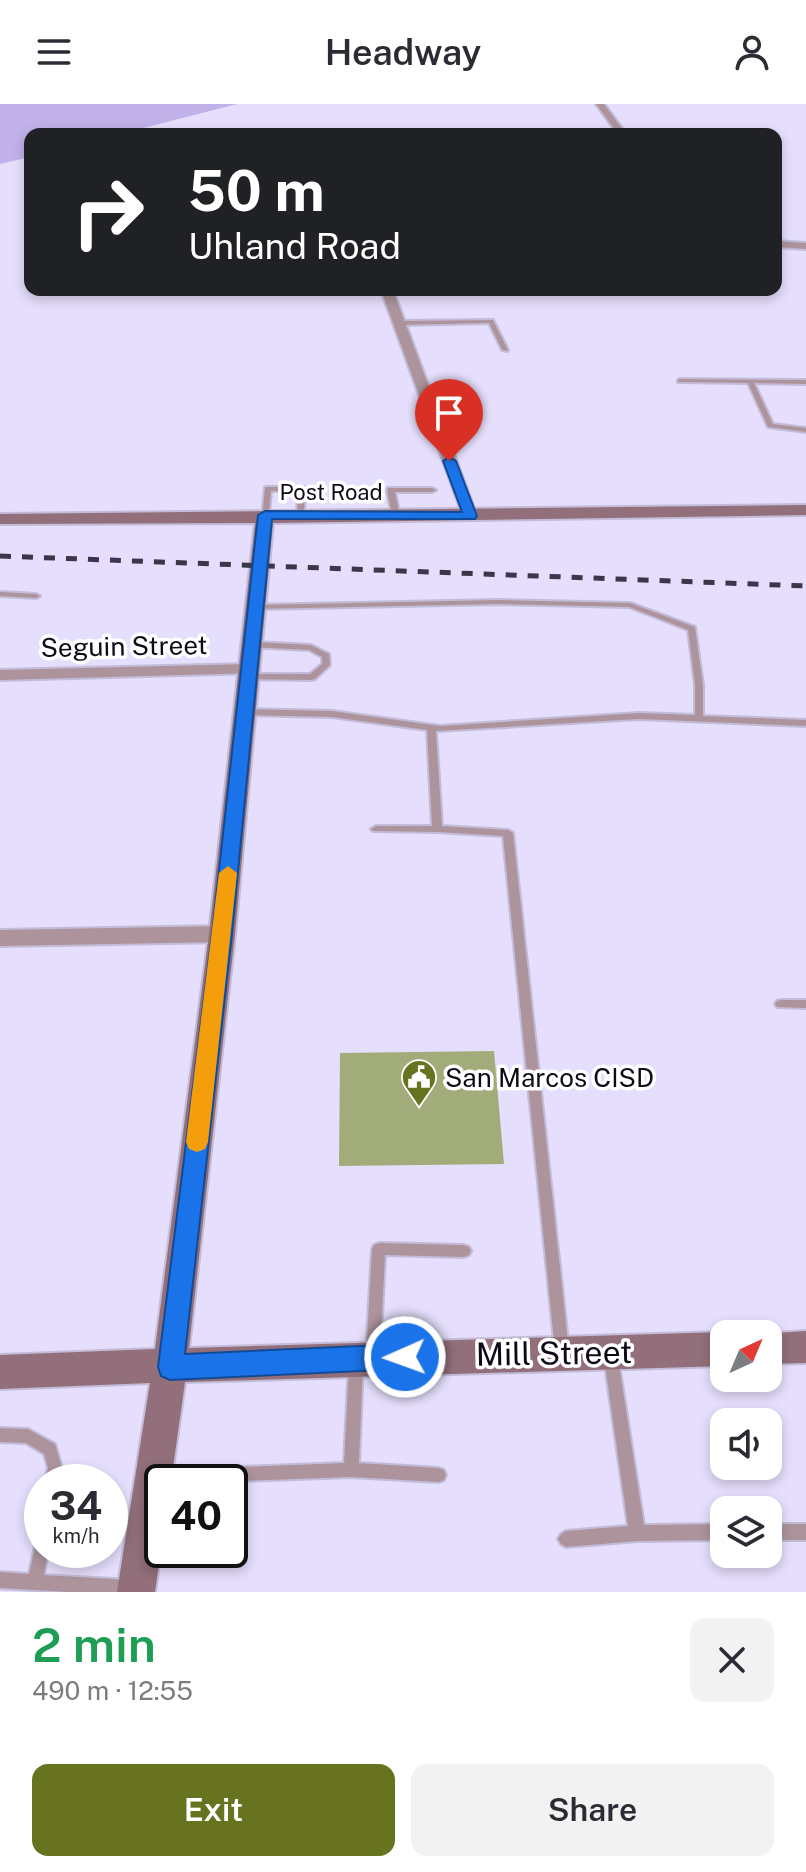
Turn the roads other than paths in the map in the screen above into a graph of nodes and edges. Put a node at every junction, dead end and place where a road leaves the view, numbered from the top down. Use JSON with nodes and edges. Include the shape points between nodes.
{"nodes":[{"id":1,"x":600,"y":104,"type":"edge"},
{"id":2,"x":618,"y":128,"type":"edge"},
{"id":3,"x":782,"y":244,"type":"edge"},
{"id":4,"x":806,"y":246,"type":"edge"},
{"id":5,"x":389,"y":296,"type":"edge"},
{"id":6,"x":397,"y":323,"type":"junction"},
{"id":7,"x":505,"y":350,"type":"dead end"},
{"id":8,"x":680,"y":381,"type":"dead end"},
{"id":9,"x":750,"y":381,"type":"junction"},
{"id":10,"x":806,"y":382,"type":"edge"},
{"id":11,"x":806,"y":430,"type":"edge"},
{"id":12,"x":432,"y":490,"type":"dead end"},
{"id":13,"x":806,"y":510,"type":"edge"},
{"id":14,"x":265,"y":515,"type":"junction"},
{"id":15,"x":301,"y":516,"type":"junction"},
{"id":16,"x":396,"y":516,"type":"junction"},
{"id":17,"x":470,"y":516,"type":"junction"},
{"id":18,"x":0,"y":519,"type":"edge"},
{"id":19,"x":0,"y":594,"type":"edge"},
{"id":20,"x":36,"y":596,"type":"dead end"},
{"id":21,"x":256,"y":607,"type":"junction"},
{"id":22,"x":250,"y":664,"type":"junction"},
{"id":23,"x":0,"y":675,"type":"edge"},
{"id":24,"x":245,"y":712,"type":"junction"},
{"id":25,"x":699,"y":719,"type":"junction"},
{"id":26,"x":806,"y":723,"type":"edge"},
{"id":27,"x":431,"y":727,"type":"junction"},
{"id":28,"x":376,"y":829,"type":"dead end"},
{"id":29,"x":437,"y":829,"type":"junction"},
{"id":30,"x":222,"y":934,"type":"junction"},
{"id":31,"x":0,"y":938,"type":"edge"},
{"id":32,"x":781,"y":1004,"type":"dead end"},
{"id":33,"x":806,"y":1004,"type":"edge"},
{"id":34,"x":464,"y":1251,"type":"dead end"},
{"id":35,"x":806,"y":1347,"type":"edge"},
{"id":36,"x":782,"y":1348,"type":"edge"},
{"id":37,"x":710,"y":1349,"type":"edge"},
{"id":38,"x":610,"y":1352,"type":"junction"},
{"id":39,"x":562,"y":1353,"type":"junction"},
{"id":40,"x":365,"y":1358,"type":"junction"},
{"id":41,"x":170,"y":1367,"type":"junction"},
{"id":42,"x":0,"y":1372,"type":"edge"},
{"id":43,"x":0,"y":1435,"type":"edge"},
{"id":44,"x":54,"y":1464,"type":"edge"},
{"id":45,"x":351,"y":1470,"type":"junction"},
{"id":46,"x":248,"y":1474,"type":"edge"},
{"id":47,"x":439,"y":1475,"type":"dead end"},
{"id":48,"x":710,"y":1532,"type":"edge"},
{"id":49,"x":782,"y":1532,"type":"edge"},
{"id":50,"x":806,"y":1532,"type":"edge"},
{"id":51,"x":637,"y":1533,"type":"junction"},
{"id":52,"x":566,"y":1539,"type":"dead end"},
{"id":53,"x":37,"y":1568,"type":"edge"},
{"id":54,"x":0,"y":1580,"type":"edge"},
{"id":55,"x":35,"y":1582,"type":"junction"},
{"id":56,"x":136,"y":1590,"type":"edge"}],
"edges":[{"from":1,"to":2,"type":"street"},
{"from":3,"to":4,"type":"street"},
{"from":5,"to":6,"type":"street"},
{"from":6,"to":7,"type":"lane","via":[[491,321]]},
{"from":6,"to":17,"type":"street"},
{"from":8,"to":9,"type":"lane"},
{"from":9,"to":10,"type":"lane"},
{"from":9,"to":11,"type":"lane","via":[[770,426]]},
{"from":12,"to":16,"type":"lane","via":[[391,490]]},
{"from":13,"to":17,"type":"street","name":"Post Road"},
{"from":14,"to":15,"type":"street","name":"Post Road"},
{"from":14,"to":15,"type":"lane","via":[[268,489],[302,489]]},
{"from":14,"to":18,"type":"street","name":"Post Road"},
{"from":14,"to":21,"type":"street"},
{"from":15,"to":16,"type":"street","name":"Post Road"},
{"from":16,"to":17,"type":"street","name":"Post Road"},
{"from":19,"to":20,"type":"lane"},
{"from":21,"to":22,"type":"street"},
{"from":21,"to":25,"type":"lane","via":[[630,605],[692,629]]},
{"from":22,"to":22,"type":"lane","via":[[311,648],[326,656],[326,665],[312,677]]},
{"from":22,"to":23,"type":"street","name":"Seguin Street"},
{"from":22,"to":24,"type":"street"},
{"from":24,"to":27,"type":"lane","via":[[332,714]]},
{"from":24,"to":30,"type":"street"},
{"from":25,"to":26,"type":"lane"},
{"from":25,"to":27,"type":"lane","via":[[639,716]]},
{"from":27,"to":29,"type":"lane"},
{"from":28,"to":29,"type":"lane"},
{"from":29,"to":39,"type":"lane","via":[[508,833]]},
{"from":30,"to":31,"type":"street"},
{"from":30,"to":41,"type":"street"},
{"from":32,"to":33,"type":"lane"},
{"from":34,"to":40,"type":"lane","via":[[379,1249]]},
{"from":35,"to":36,"type":"street"},
{"from":37,"to":38,"type":"street","name":"Mill Street"},
{"from":38,"to":39,"type":"street","name":"Mill Street"},
{"from":38,"to":51,"type":"lane"},
{"from":39,"to":40,"type":"street","name":"Mill Street"},
{"from":40,"to":41,"type":"street","name":"Mill Street"},
{"from":40,"to":45,"type":"lane"},
{"from":41,"to":42,"type":"street","name":"Mill Street"},
{"from":41,"to":56,"type":"street"},
{"from":43,"to":44,"type":"lane","via":[[28,1436],[50,1449]]},
{"from":45,"to":46,"type":"lane"},
{"from":45,"to":47,"type":"lane"},
{"from":48,"to":51,"type":"lane"},
{"from":49,"to":50,"type":"lane"},
{"from":51,"to":52,"type":"lane"},
{"from":53,"to":55,"type":"lane"},
{"from":54,"to":55,"type":"lane"},
{"from":55,"to":56,"type":"lane"}]}
